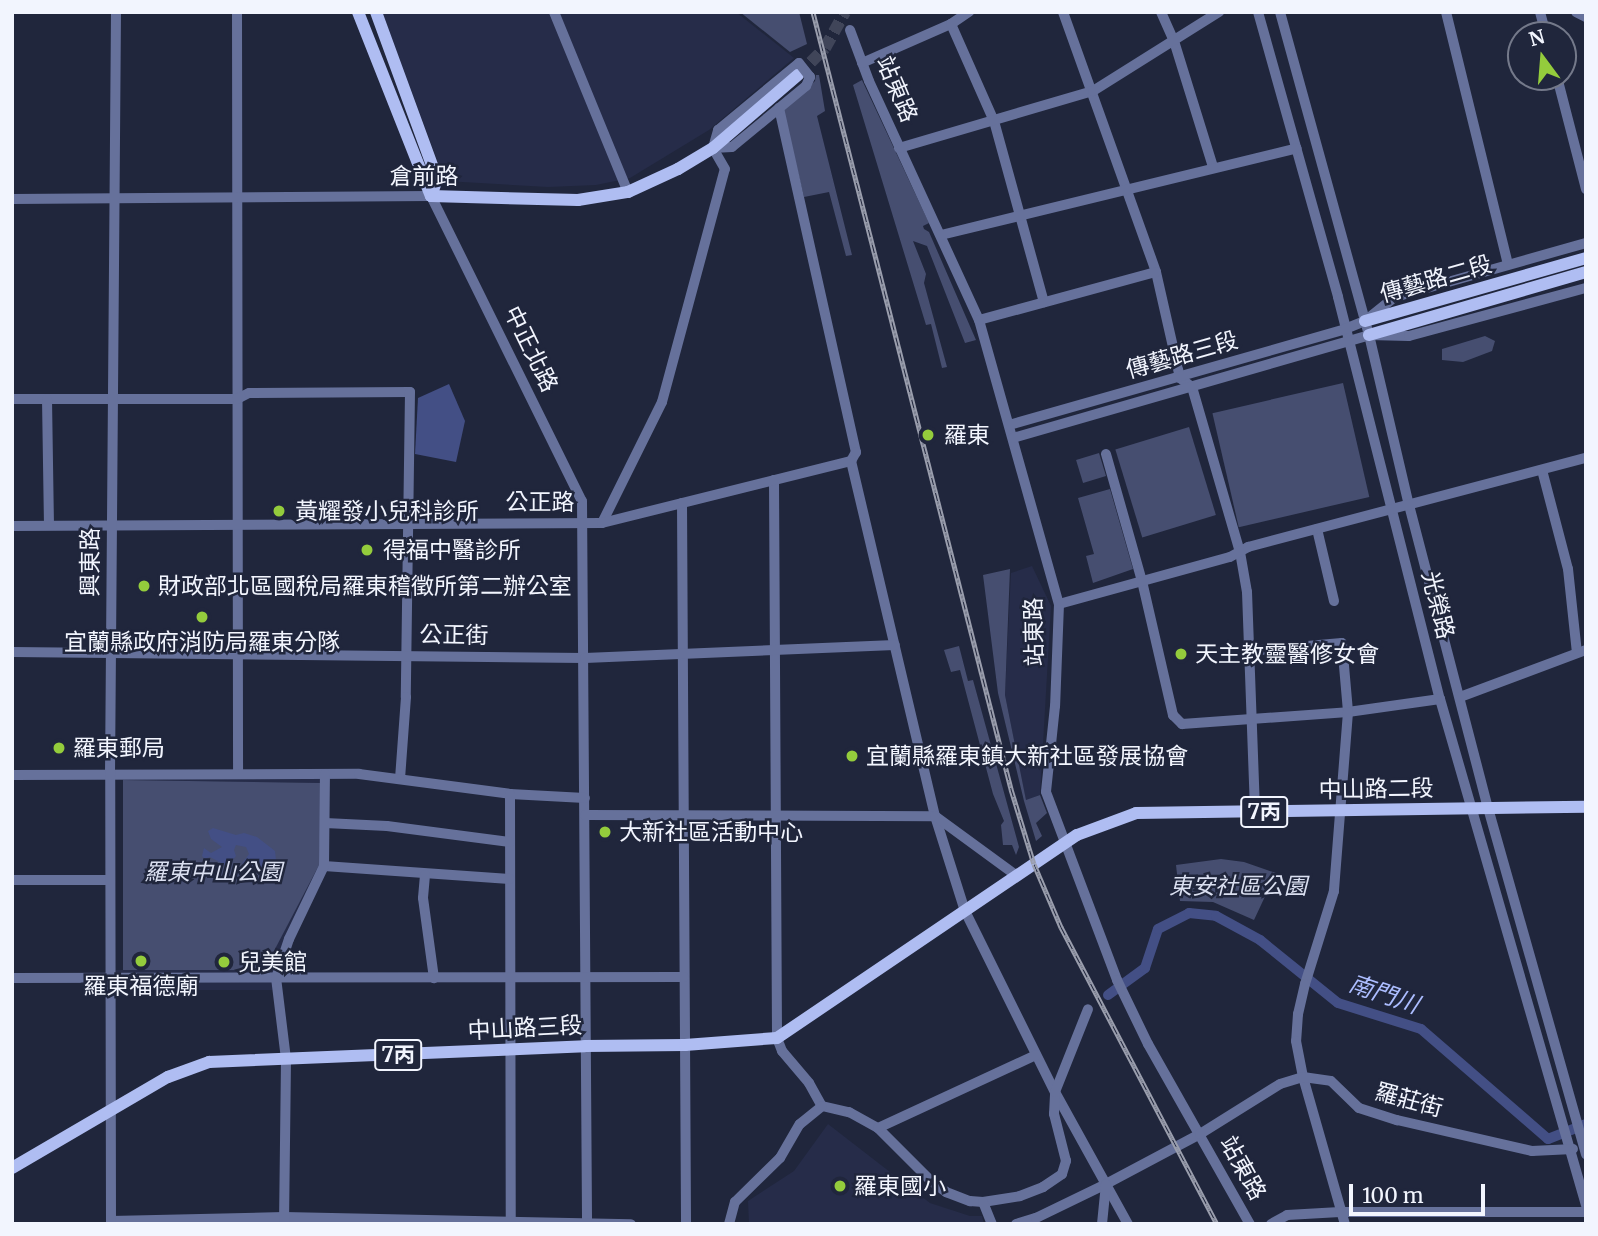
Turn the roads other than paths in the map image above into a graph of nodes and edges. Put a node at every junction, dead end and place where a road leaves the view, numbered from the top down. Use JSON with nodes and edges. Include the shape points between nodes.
{"nodes":[{"id":1,"x":116,"y":12,"type":"edge"},
{"id":2,"x":237,"y":12,"type":"edge"},
{"id":3,"x":358,"y":12,"type":"edge"},
{"id":4,"x":376,"y":12,"type":"edge"},
{"id":5,"x":555,"y":12,"type":"edge"},
{"id":6,"x":969,"y":12,"type":"edge"},
{"id":7,"x":1063,"y":12,"type":"edge"},
{"id":8,"x":1161,"y":12,"type":"edge"},
{"id":9,"x":1219,"y":12,"type":"edge"},
{"id":10,"x":1258,"y":12,"type":"edge"},
{"id":11,"x":1280,"y":12,"type":"edge"},
{"id":12,"x":1446,"y":12,"type":"edge"},
{"id":13,"x":1576,"y":12,"type":"edge"},
{"id":14,"x":1586,"y":17,"type":"edge"},
{"id":15,"x":951,"y":24,"type":"junction"},
{"id":16,"x":850,"y":30,"type":"dead end"},
{"id":17,"x":1174,"y":41,"type":"junction"},
{"id":18,"x":862,"y":63,"type":"junction"},
{"id":19,"x":802,"y":72,"type":"joint"},
{"id":20,"x":1093,"y":91,"type":"junction"},
{"id":21,"x":1561,"y":91,"type":"edge"},
{"id":22,"x":779,"y":108,"type":"junction"},
{"id":23,"x":994,"y":121,"type":"junction"},
{"id":24,"x":713,"y":148,"type":"junction"},
{"id":25,"x":899,"y":148,"type":"junction"},
{"id":26,"x":1297,"y":148,"type":"junction"},
{"id":27,"x":1213,"y":167,"type":"junction"},
{"id":28,"x":1126,"y":188,"type":"junction"},
{"id":29,"x":1586,"y":189,"type":"edge"},
{"id":30,"x":628,"y":192,"type":"junction"},
{"id":31,"x":431,"y":196,"type":"junction"},
{"id":32,"x":114,"y":197,"type":"junction"},
{"id":33,"x":237,"y":197,"type":"junction"},
{"id":34,"x":12,"y":200,"type":"edge"},
{"id":35,"x":1019,"y":215,"type":"junction"},
{"id":36,"x":941,"y":235,"type":"junction"},
{"id":37,"x":1586,"y":243,"type":"edge"},
{"id":38,"x":1586,"y":258,"type":"edge"},
{"id":39,"x":1508,"y":265,"type":"junction"},
{"id":40,"x":1156,"y":272,"type":"junction"},
{"id":41,"x":1586,"y":272,"type":"edge"},
{"id":42,"x":1586,"y":288,"type":"edge"},
{"id":43,"x":1044,"y":302,"type":"junction"},
{"id":44,"x":979,"y":320,"type":"junction"},
{"id":45,"x":1365,"y":321,"type":"junction"},
{"id":46,"x":1345,"y":329,"type":"junction"},
{"id":47,"x":1369,"y":335,"type":"junction"},
{"id":48,"x":1348,"y":342,"type":"junction"},
{"id":49,"x":1180,"y":378,"type":"junction"},
{"id":50,"x":1192,"y":387,"type":"junction"},
{"id":51,"x":12,"y":399,"type":"edge"},
{"id":52,"x":47,"y":399,"type":"junction"},
{"id":53,"x":113,"y":399,"type":"junction"},
{"id":54,"x":237,"y":399,"type":"junction"},
{"id":55,"x":1009,"y":425,"type":"junction"},
{"id":56,"x":1013,"y":438,"type":"junction"},
{"id":57,"x":1106,"y":454,"type":"dead end"},
{"id":58,"x":1586,"y":458,"type":"edge"},
{"id":59,"x":851,"y":461,"type":"junction"},
{"id":60,"x":1542,"y":470,"type":"junction"},
{"id":61,"x":774,"y":480,"type":"junction"},
{"id":62,"x":682,"y":503,"type":"junction"},
{"id":63,"x":1409,"y":505,"type":"junction"},
{"id":64,"x":1392,"y":509,"type":"junction"},
{"id":65,"x":585,"y":523,"type":"junction"},
{"id":66,"x":603,"y":523,"type":"junction"},
{"id":67,"x":411,"y":524,"type":"junction"},
{"id":68,"x":49,"y":525,"type":"junction"},
{"id":69,"x":237,"y":525,"type":"junction"},
{"id":70,"x":12,"y":526,"type":"edge"},
{"id":71,"x":112,"y":526,"type":"junction"},
{"id":72,"x":1317,"y":529,"type":"junction"},
{"id":73,"x":1240,"y":552,"type":"junction"},
{"id":74,"x":1142,"y":581,"type":"junction"},
{"id":75,"x":1334,"y":601,"type":"dead end"},
{"id":76,"x":1059,"y":604,"type":"junction"},
{"id":77,"x":895,"y":645,"type":"junction"},
{"id":78,"x":111,"y":650,"type":"junction"},
{"id":79,"x":778,"y":651,"type":"junction"},
{"id":80,"x":1250,"y":651,"type":"junction"},
{"id":81,"x":1582,"y":651,"type":"edge"},
{"id":82,"x":12,"y":652,"type":"edge"},
{"id":83,"x":237,"y":653,"type":"junction"},
{"id":84,"x":683,"y":653,"type":"junction"},
{"id":85,"x":407,"y":655,"type":"junction"},
{"id":86,"x":585,"y":658,"type":"junction"},
{"id":87,"x":1460,"y":697,"type":"junction"},
{"id":88,"x":1440,"y":699,"type":"junction"},
{"id":89,"x":1348,"y":712,"type":"junction"},
{"id":90,"x":1254,"y":718,"type":"junction"},
{"id":91,"x":238,"y":773,"type":"junction"},
{"id":92,"x":325,"y":774,"type":"junction"},
{"id":93,"x":12,"y":775,"type":"edge"},
{"id":94,"x":110,"y":775,"type":"junction"},
{"id":95,"x":400,"y":778,"type":"junction"},
{"id":96,"x":510,"y":794,"type":"junction"},
{"id":97,"x":585,"y":797,"type":"junction"},
{"id":98,"x":1586,"y":807,"type":"edge"},
{"id":99,"x":1472,"y":808,"type":"junction"},
{"id":100,"x":1488,"y":808,"type":"junction"},
{"id":101,"x":1338,"y":811,"type":"junction"},
{"id":102,"x":1255,"y":812,"type":"junction"},
{"id":103,"x":585,"y":815,"type":"junction"},
{"id":104,"x":777,"y":815,"type":"junction"},
{"id":105,"x":684,"y":816,"type":"junction"},
{"id":106,"x":935,"y":816,"type":"junction"},
{"id":107,"x":326,"y":823,"type":"junction"},
{"id":108,"x":510,"y":842,"type":"junction"},
{"id":109,"x":1064,"y":844,"type":"junction"},
{"id":110,"x":324,"y":866,"type":"junction"},
{"id":111,"x":425,"y":875,"type":"junction"},
{"id":112,"x":1017,"y":876,"type":"junction"},
{"id":113,"x":510,"y":879,"type":"junction"},
{"id":114,"x":12,"y":880,"type":"edge"},
{"id":115,"x":110,"y":880,"type":"junction"},
{"id":116,"x":965,"y":911,"type":"junction"},
{"id":117,"x":585,"y":976,"type":"junction"},
{"id":118,"x":111,"y":977,"type":"junction"},
{"id":119,"x":684,"y":977,"type":"junction"},
{"id":120,"x":12,"y":978,"type":"edge"},
{"id":121,"x":276,"y":978,"type":"junction"},
{"id":122,"x":434,"y":978,"type":"junction"},
{"id":123,"x":510,"y":978,"type":"junction"},
{"id":124,"x":1088,"y":1009,"type":"dead end"},
{"id":125,"x":777,"y":1038,"type":"junction"},
{"id":126,"x":685,"y":1045,"type":"junction"},
{"id":127,"x":585,"y":1046,"type":"junction"},
{"id":128,"x":510,"y":1050,"type":"junction"},
{"id":129,"x":1036,"y":1055,"type":"junction"},
{"id":130,"x":286,"y":1059,"type":"junction"},
{"id":131,"x":1303,"y":1077,"type":"junction"},
{"id":132,"x":1055,"y":1092,"type":"junction"},
{"id":133,"x":822,"y":1106,"type":"junction"},
{"id":134,"x":111,"y":1111,"type":"junction"},
{"id":135,"x":878,"y":1128,"type":"junction"},
{"id":136,"x":1200,"y":1134,"type":"junction"},
{"id":137,"x":1585,"y":1148,"type":"edge"},
{"id":138,"x":1570,"y":1150,"type":"junction"},
{"id":139,"x":12,"y":1168,"type":"edge"},
{"id":140,"x":1106,"y":1184,"type":"junction"},
{"id":141,"x":983,"y":1202,"type":"junction"},
{"id":142,"x":1586,"y":1205,"type":"edge"},
{"id":143,"x":1340,"y":1212,"type":"junction"},
{"id":144,"x":1586,"y":1212,"type":"edge"},
{"id":145,"x":1498,"y":1218,"type":"edge"},
{"id":146,"x":284,"y":1221,"type":"edge"},
{"id":147,"x":111,"y":1222,"type":"edge"},
{"id":148,"x":511,"y":1223,"type":"edge"},
{"id":149,"x":587,"y":1223,"type":"edge"},
{"id":150,"x":631,"y":1224,"type":"edge"},
{"id":151,"x":686,"y":1224,"type":"edge"},
{"id":152,"x":729,"y":1224,"type":"edge"},
{"id":153,"x":992,"y":1224,"type":"edge"},
{"id":154,"x":1016,"y":1224,"type":"edge"},
{"id":155,"x":1102,"y":1224,"type":"edge"},
{"id":156,"x":1128,"y":1224,"type":"edge"},
{"id":157,"x":1250,"y":1224,"type":"edge"},
{"id":158,"x":1271,"y":1224,"type":"edge"},
{"id":159,"x":1345,"y":1224,"type":"edge"}],
"edges":[{"from":1,"to":32,"type":"street","name":"興東路"},
{"from":2,"to":33,"type":"street"},
{"from":3,"to":31,"type":"main road","name":"中正北路"},
{"from":4,"to":31,"type":"main road","name":"中正北路","via":[[438,179]]},
{"from":5,"to":30,"type":"street"},
{"from":6,"to":15,"type":"street"},
{"from":7,"to":20,"type":"street"},
{"from":8,"to":17,"type":"street"},
{"from":9,"to":17,"type":"street"},
{"from":10,"to":26,"type":"street","name":"光榮路"},
{"from":11,"to":45,"type":"street","name":"光榮路"},
{"from":12,"to":39,"type":"street"},
{"from":13,"to":14,"type":"street"},
{"from":15,"to":18,"type":"street"},
{"from":15,"to":23,"type":"street"},
{"from":16,"to":18,"type":"street","name":"站東路"},
{"from":17,"to":20,"type":"street"},
{"from":17,"to":27,"type":"street"},
{"from":18,"to":25,"type":"street","name":"站東路"},
{"from":19,"to":22,"type":"street","via":[[806,86]]},
{"from":19,"to":24,"type":"main road","name":"倉前路"},
{"from":20,"to":23,"type":"street"},
{"from":20,"to":28,"type":"street"},
{"from":21,"to":29,"type":"street"},
{"from":22,"to":24,"type":"street","via":[[732,146]]},
{"from":22,"to":59,"type":"street","via":[[856,452]]},
{"from":23,"to":25,"type":"street"},
{"from":23,"to":35,"type":"street"},
{"from":24,"to":30,"type":"main road","name":"倉前路"},
{"from":24,"to":66,"type":"street","via":[[725,169],[662,402]]},
{"from":25,"to":36,"type":"street","name":"站東路"},
{"from":26,"to":27,"type":"street"},
{"from":26,"to":46,"type":"street","name":"光榮路"},
{"from":27,"to":28,"type":"street"},
{"from":28,"to":35,"type":"street"},
{"from":28,"to":40,"type":"street"},
{"from":30,"to":31,"type":"main road","name":"倉前路","via":[[578,200]]},
{"from":31,"to":33,"type":"street","name":"倉前路"},
{"from":31,"to":65,"type":"street","name":"中正北路","via":[[582,501]]},
{"from":32,"to":33,"type":"street","name":"倉前路"},
{"from":32,"to":34,"type":"street","name":"倉前路"},
{"from":32,"to":53,"type":"street","name":"興東路"},
{"from":33,"to":54,"type":"street"},
{"from":35,"to":36,"type":"street"},
{"from":35,"to":43,"type":"street"},
{"from":36,"to":44,"type":"street","name":"站東路"},
{"from":37,"to":39,"type":"street","name":"傳藝路二段"},
{"from":38,"to":45,"type":"main road","name":"傳藝路二段"},
{"from":39,"to":45,"type":"street","name":"傳藝路二段","via":[[1395,297]]},
{"from":40,"to":43,"type":"street"},
{"from":40,"to":49,"type":"street"},
{"from":41,"to":47,"type":"main road","name":"傳藝路二段"},
{"from":42,"to":47,"type":"street","name":"傳藝路二段","via":[[1409,336]]},
{"from":43,"to":44,"type":"street"},
{"from":44,"to":55,"type":"street","name":"站東路"},
{"from":45,"to":46,"type":"street","name":"傳藝路三段"},
{"from":45,"to":47,"type":"street","name":"光榮路"},
{"from":46,"to":48,"type":"street","name":"光榮路"},
{"from":46,"to":49,"type":"street","name":"傳藝路三段"},
{"from":47,"to":48,"type":"street","name":"傳藝路三段"},
{"from":47,"to":63,"type":"street","name":"光榮路"},
{"from":48,"to":50,"type":"street","name":"傳藝路三段"},
{"from":48,"to":64,"type":"street","name":"光榮路"},
{"from":49,"to":50,"type":"street"},
{"from":49,"to":55,"type":"street","name":"傳藝路三段"},
{"from":50,"to":56,"type":"street","name":"傳藝路三段"},
{"from":50,"to":73,"type":"street"},
{"from":51,"to":52,"type":"street"},
{"from":52,"to":53,"type":"street"},
{"from":52,"to":68,"type":"street"},
{"from":53,"to":54,"type":"street"},
{"from":53,"to":71,"type":"street","name":"興東路"},
{"from":54,"to":67,"type":"street","via":[[249,393],[410,392]]},
{"from":54,"to":69,"type":"street"},
{"from":55,"to":56,"type":"street","name":"站東路"},
{"from":56,"to":76,"type":"street","name":"站東路"},
{"from":57,"to":74,"type":"street"},
{"from":58,"to":60,"type":"street"},
{"from":59,"to":61,"type":"street","name":"公正路"},
{"from":59,"to":77,"type":"street"},
{"from":60,"to":63,"type":"street"},
{"from":60,"to":81,"type":"street","via":[[1568,569]]},
{"from":61,"to":62,"type":"street","name":"公正路"},
{"from":61,"to":79,"type":"street"},
{"from":62,"to":66,"type":"street","name":"公正路"},
{"from":62,"to":84,"type":"street"},
{"from":63,"to":64,"type":"street"},
{"from":63,"to":87,"type":"street","name":"光榮路"},
{"from":64,"to":72,"type":"street"},
{"from":64,"to":88,"type":"street","name":"光榮路"},
{"from":65,"to":66,"type":"street","name":"公正路"},
{"from":65,"to":67,"type":"street","name":"公正路"},
{"from":65,"to":86,"type":"street","name":"中正北路"},
{"from":67,"to":69,"type":"street","name":"公正路"},
{"from":67,"to":85,"type":"street"},
{"from":68,"to":70,"type":"street","name":"公正路"},
{"from":68,"to":71,"type":"street","name":"公正路"},
{"from":69,"to":71,"type":"street","name":"公正路"},
{"from":69,"to":83,"type":"street"},
{"from":71,"to":78,"type":"street","name":"興東路"},
{"from":72,"to":73,"type":"street"},
{"from":72,"to":75,"type":"street"},
{"from":73,"to":74,"type":"street"},
{"from":73,"to":80,"type":"street"},
{"from":74,"to":76,"type":"street"},
{"from":74,"to":90,"type":"street","via":[[1173,715],[1182,724]]},
{"from":76,"to":109,"type":"street","name":"站東路","via":[[1046,792]]},
{"from":77,"to":79,"type":"street","name":"公正街"},
{"from":77,"to":106,"type":"street"},
{"from":78,"to":82,"type":"street","name":"公正街"},
{"from":78,"to":83,"type":"street","name":"公正街"},
{"from":78,"to":94,"type":"street","name":"興東路"},
{"from":79,"to":84,"type":"street","name":"公正街"},
{"from":79,"to":104,"type":"street"},
{"from":80,"to":89,"type":"street","via":[[1342,643]]},
{"from":80,"to":90,"type":"street"},
{"from":81,"to":87,"type":"street"},
{"from":83,"to":85,"type":"street","name":"公正街"},
{"from":83,"to":91,"type":"street"},
{"from":84,"to":86,"type":"street","name":"公正街"},
{"from":84,"to":105,"type":"street"},
{"from":85,"to":86,"type":"street","name":"公正街"},
{"from":85,"to":95,"type":"street"},
{"from":86,"to":97,"type":"street","name":"中正北路"},
{"from":87,"to":100,"type":"street","name":"光榮路"},
{"from":88,"to":89,"type":"street"},
{"from":88,"to":99,"type":"street","name":"光榮路"},
{"from":89,"to":90,"type":"street"},
{"from":89,"to":101,"type":"street"},
{"from":90,"to":102,"type":"street"},
{"from":91,"to":92,"type":"street"},
{"from":91,"to":94,"type":"street"},
{"from":92,"to":95,"type":"street"},
{"from":92,"to":107,"type":"street"},
{"from":93,"to":94,"type":"street"},
{"from":94,"to":115,"type":"street","name":"興東路"},
{"from":95,"to":96,"type":"street"},
{"from":96,"to":97,"type":"street"},
{"from":96,"to":108,"type":"street"},
{"from":97,"to":103,"type":"street","name":"中正北路"},
{"from":98,"to":100,"type":"main road","name":"中山路二段","number":"7丙"},
{"from":99,"to":100,"type":"main road","name":"中山路二段","number":"7丙"},
{"from":99,"to":101,"type":"main road","name":"中山路二段","number":"7丙"},
{"from":99,"to":138,"type":"street","name":"光榮路"},
{"from":100,"to":137,"type":"street","name":"光榮路"},
{"from":101,"to":102,"type":"main road","name":"中山路二段","number":"7丙"},
{"from":101,"to":131,"type":"street","via":[[1334,891],[1298,1014],[1296,1041]]},
{"from":102,"to":109,"type":"main road","name":"中山路二段","number":"7丙","via":[[1136,813],[1093,826]]},
{"from":103,"to":105,"type":"street"},
{"from":103,"to":117,"type":"street","name":"中正北路"},
{"from":104,"to":105,"type":"street"},
{"from":104,"to":106,"type":"street"},
{"from":104,"to":125,"type":"street"},
{"from":105,"to":119,"type":"street"},
{"from":106,"to":112,"type":"street"},
{"from":106,"to":116,"type":"street"},
{"from":107,"to":108,"type":"street"},
{"from":107,"to":110,"type":"street"},
{"from":108,"to":113,"type":"street"},
{"from":109,"to":112,"type":"main road","name":"中山路二段","number":"7丙"},
{"from":109,"to":136,"type":"street","name":"站東路","via":[[1117,980]]},
{"from":110,"to":111,"type":"street"},
{"from":110,"to":121,"type":"street"},
{"from":111,"to":113,"type":"street"},
{"from":111,"to":122,"type":"street","via":[[423,898]]},
{"from":112,"to":116,"type":"main road","name":"中山路三段","number":"7丙"},
{"from":113,"to":123,"type":"street"},
{"from":114,"to":115,"type":"street"},
{"from":115,"to":118,"type":"street","name":"興東路"},
{"from":116,"to":125,"type":"main road","name":"中山路三段","number":"7丙"},
{"from":116,"to":129,"type":"street"},
{"from":117,"to":119,"type":"street"},
{"from":117,"to":123,"type":"street"},
{"from":117,"to":127,"type":"street","name":"中正北路"},
{"from":118,"to":120,"type":"street"},
{"from":118,"to":121,"type":"street"},
{"from":118,"to":134,"type":"street","name":"興東路"},
{"from":119,"to":126,"type":"street"},
{"from":121,"to":122,"type":"street"},
{"from":121,"to":130,"type":"street"},
{"from":122,"to":123,"type":"street"},
{"from":123,"to":128,"type":"street"},
{"from":124,"to":132,"type":"street"},
{"from":125,"to":126,"type":"main road","name":"中山路三段","number":"7丙"},
{"from":125,"to":133,"type":"street"},
{"from":126,"to":127,"type":"main road","name":"中山路三段","number":"7丙"},
{"from":126,"to":151,"type":"street"},
{"from":127,"to":128,"type":"main road","name":"中山路三段","number":"7丙"},
{"from":127,"to":149,"type":"street","name":"中正北路"},
{"from":128,"to":130,"type":"main road","name":"中山路三段","number":"7丙"},
{"from":128,"to":148,"type":"street"},
{"from":129,"to":132,"type":"street"},
{"from":129,"to":135,"type":"street"},
{"from":130,"to":134,"type":"main road","name":"中山路三段","number":"7丙","via":[[197,1065]]},
{"from":130,"to":146,"type":"street"},
{"from":131,"to":136,"type":"street","via":[[1280,1084]]},
{"from":131,"to":138,"type":"street","name":"羅莊街","via":[[1331,1082],[1359,1108],[1397,1120],[1532,1151]]},
{"from":131,"to":143,"type":"street"},
{"from":132,"to":140,"type":"street"},
{"from":132,"to":141,"type":"street","via":[[1054,1114],[1066,1161],[1062,1174],[1044,1187]]},
{"from":133,"to":135,"type":"street","via":[[849,1112]]},
{"from":133,"to":152,"type":"street","via":[[800,1124],[780,1158],[735,1202]]},
{"from":134,"to":139,"type":"main road","name":"中山路三段","number":"7丙"},
{"from":134,"to":147,"type":"street","name":"興東路"},
{"from":135,"to":141,"type":"street","via":[[938,1186]]},
{"from":136,"to":140,"type":"street"},
{"from":136,"to":157,"type":"street","name":"站東路"},
{"from":137,"to":138,"type":"street","name":"羅莊街"},
{"from":138,"to":142,"type":"street","name":"光榮路"},
{"from":140,"to":154,"type":"street"},
{"from":140,"to":155,"type":"street"},
{"from":140,"to":156,"type":"street"},
{"from":141,"to":153,"type":"street"},
{"from":143,"to":145,"type":"street"},
{"from":143,"to":158,"type":"street","via":[[1287,1214]]},
{"from":143,"to":159,"type":"street"},
{"from":144,"to":145,"type":"street"},
{"from":146,"to":147,"type":"street"},
{"from":146,"to":148,"type":"street"},
{"from":148,"to":149,"type":"street"},
{"from":149,"to":150,"type":"street"}]}
